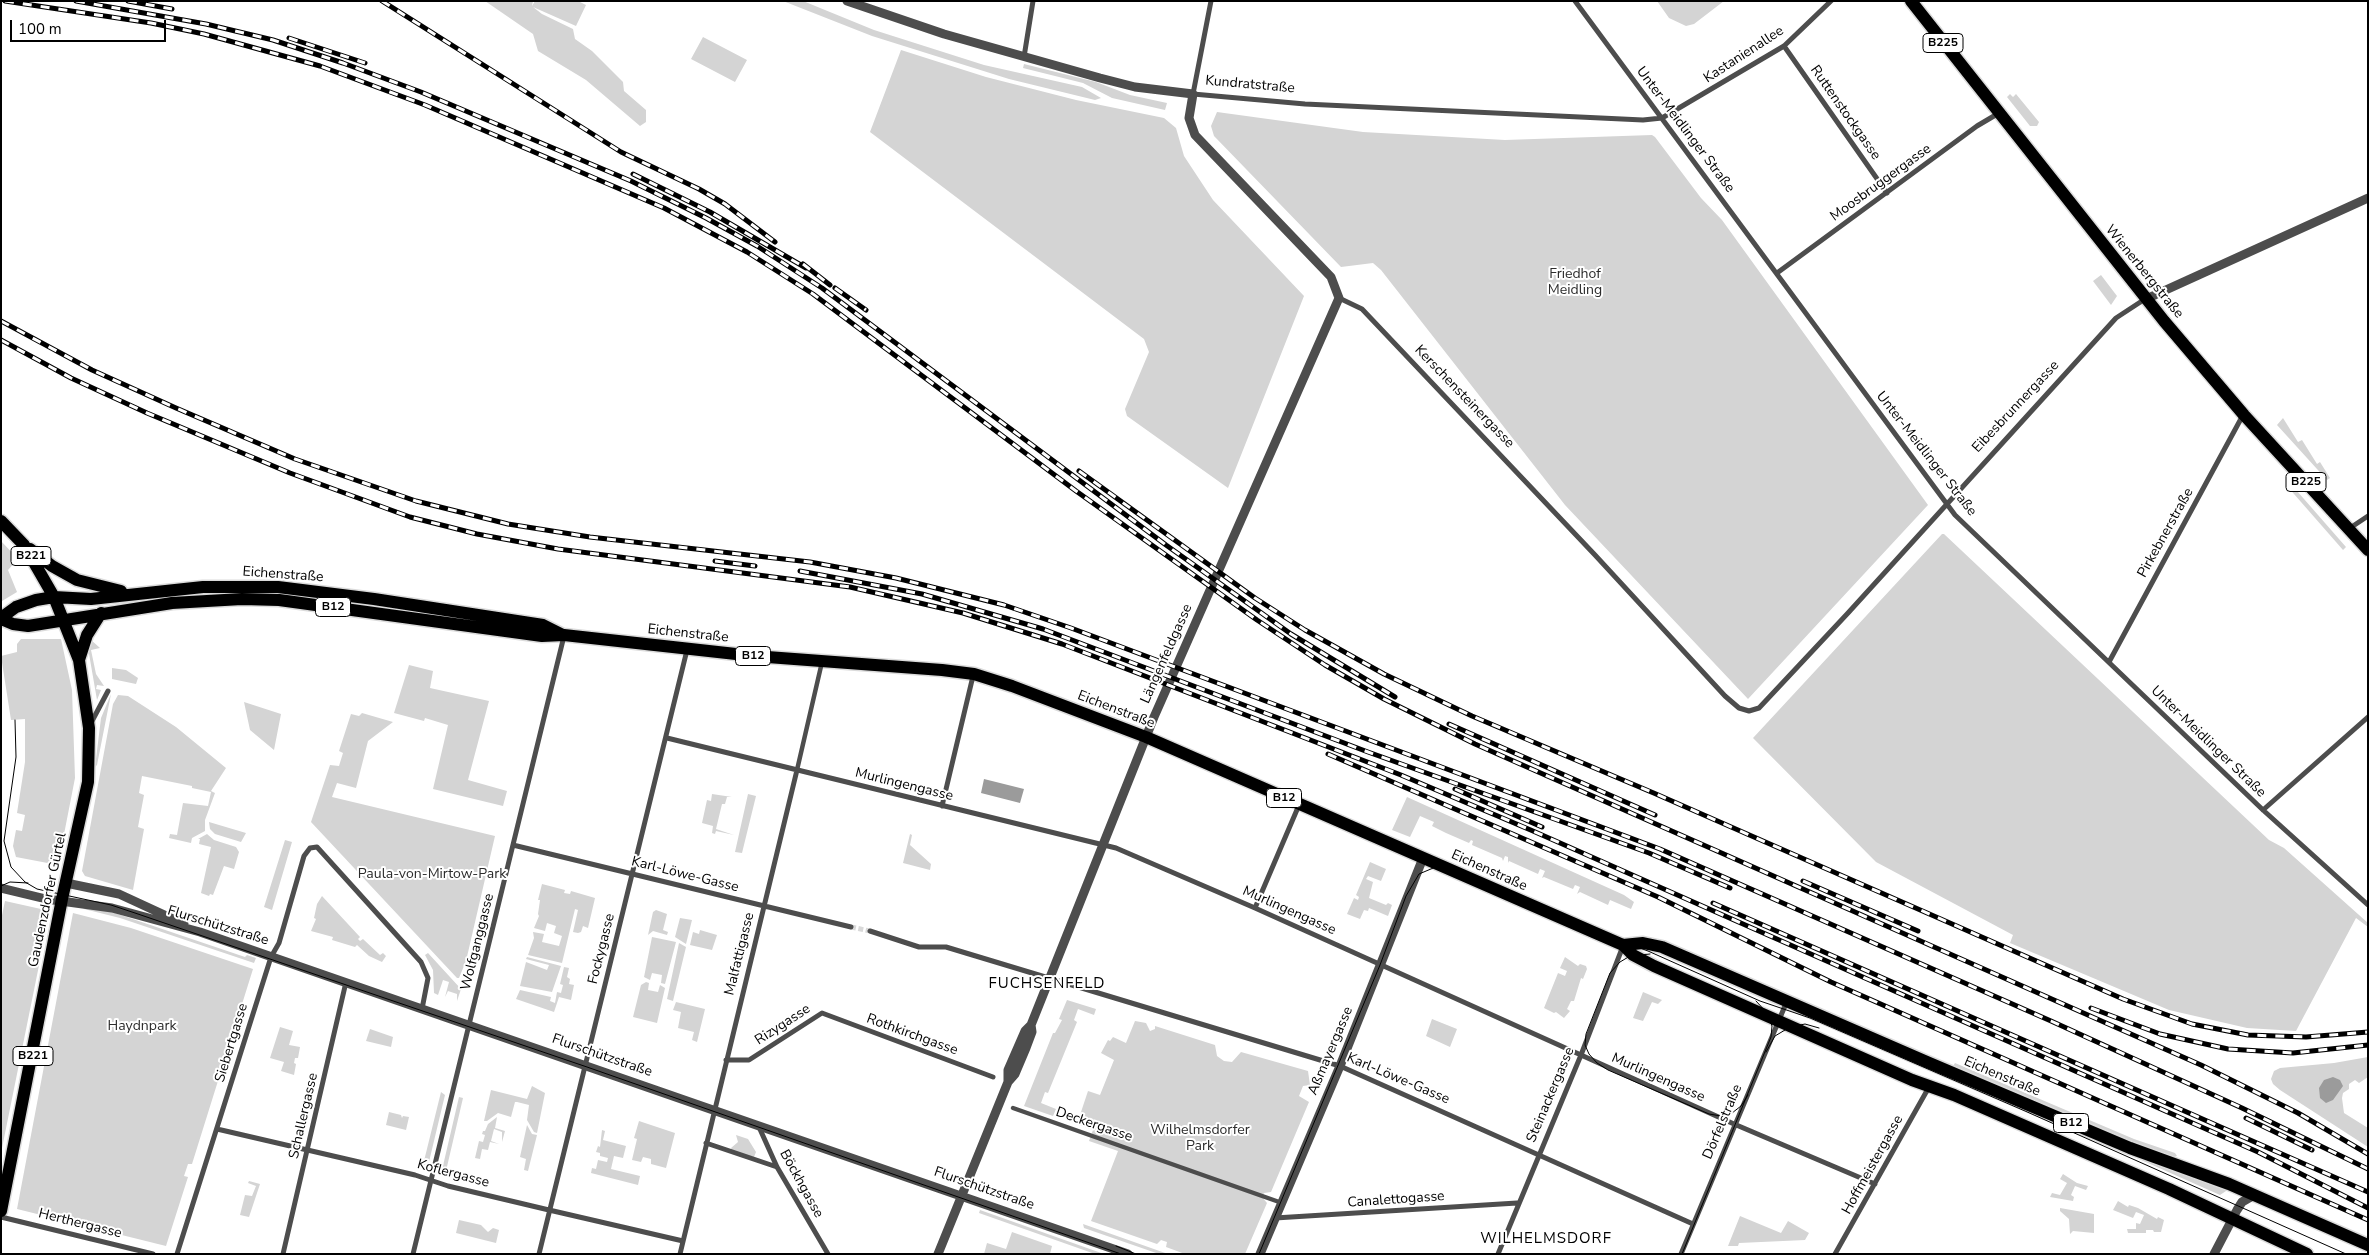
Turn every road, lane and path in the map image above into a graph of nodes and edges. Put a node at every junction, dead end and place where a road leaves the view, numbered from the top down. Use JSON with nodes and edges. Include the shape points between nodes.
{"nodes":[{"id":1,"x":847,"y":1,"type":"edge"},
{"id":2,"x":1033,"y":1,"type":"edge"},
{"id":3,"x":1211,"y":1,"type":"edge"},
{"id":4,"x":1575,"y":1,"type":"edge"},
{"id":5,"x":1831,"y":1,"type":"edge"},
{"id":6,"x":1911,"y":1,"type":"edge"},
{"id":7,"x":1784,"y":46,"type":"junction"},
{"id":8,"x":1024,"y":57,"type":"junction"},
{"id":9,"x":1193,"y":94,"type":"junction"},
{"id":10,"x":1999,"y":114,"type":"junction"},
{"id":11,"x":1662,"y":118,"type":"junction"},
{"id":12,"x":1887,"y":193,"type":"junction"},
{"id":13,"x":2368,"y":198,"type":"edge"},
{"id":14,"x":1777,"y":273,"type":"junction"},
{"id":15,"x":1339,"y":298,"type":"junction"},
{"id":16,"x":2146,"y":299,"type":"junction"},
{"id":17,"x":2244,"y":415,"type":"junction"},
{"id":18,"x":1947,"y":504,"type":"junction"},
{"id":19,"x":2368,"y":516,"type":"edge"},
{"id":20,"x":1,"y":521,"type":"edge"},
{"id":21,"x":2349,"y":529,"type":"junction"},
{"id":22,"x":24,"y":544,"type":"junction"},
{"id":23,"x":2368,"y":550,"type":"edge"},
{"id":24,"x":131,"y":594,"type":"junction"},
{"id":25,"x":54,"y":597,"type":"junction"},
{"id":26,"x":101,"y":613,"type":"junction"},
{"id":27,"x":1,"y":618,"type":"edge"},
{"id":28,"x":64,"y":621,"type":"junction"},
{"id":29,"x":564,"y":635,"type":"junction"},
{"id":30,"x":687,"y":649,"type":"junction"},
{"id":31,"x":79,"y":660,"type":"junction"},
{"id":32,"x":822,"y":660,"type":"junction"},
{"id":33,"x":2109,"y":662,"type":"junction"},
{"id":34,"x":974,"y":674,"type":"junction"},
{"id":35,"x":108,"y":691,"type":"dead end"},
{"id":36,"x":1744,"y":711,"type":"joint"},
{"id":37,"x":2368,"y":717,"type":"edge"},
{"id":38,"x":89,"y":728,"type":"junction"},
{"id":39,"x":1146,"y":737,"type":"junction"},
{"id":40,"x":667,"y":738,"type":"junction"},
{"id":41,"x":797,"y":770,"type":"junction"},
{"id":42,"x":1300,"y":804,"type":"junction"},
{"id":43,"x":942,"y":806,"type":"junction"},
{"id":44,"x":2263,"y":810,"type":"junction"},
{"id":45,"x":513,"y":845,"type":"junction"},
{"id":46,"x":1103,"y":845,"type":"junction"},
{"id":47,"x":1423,"y":858,"type":"junction"},
{"id":48,"x":632,"y":874,"type":"junction"},
{"id":49,"x":66,"y":883,"type":"junction"},
{"id":50,"x":1,"y":888,"type":"edge"},
{"id":51,"x":62,"y":900,"type":"junction"},
{"id":52,"x":764,"y":905,"type":"junction"},
{"id":53,"x":2368,"y":905,"type":"edge"},
{"id":54,"x":1255,"y":908,"type":"junction"},
{"id":55,"x":851,"y":927,"type":"tunnel mouth"},
{"id":56,"x":870,"y":931,"type":"tunnel mouth"},
{"id":57,"x":200,"y":932,"type":"junction"},
{"id":58,"x":1623,"y":945,"type":"junction"},
{"id":59,"x":271,"y":957,"type":"junction"},
{"id":60,"x":1381,"y":965,"type":"junction"},
{"id":61,"x":1049,"y":979,"type":"junction"},
{"id":62,"x":346,"y":982,"type":"junction"},
{"id":63,"x":1787,"y":1001,"type":"junction"},
{"id":64,"x":422,"y":1009,"type":"junction"},
{"id":65,"x":822,"y":1013,"type":"joint"},
{"id":66,"x":1777,"y":1021,"type":"junction"},
{"id":67,"x":470,"y":1025,"type":"junction"},
{"id":68,"x":1581,"y":1055,"type":"junction"},
{"id":69,"x":726,"y":1060,"type":"junction"},
{"id":70,"x":585,"y":1064,"type":"junction"},
{"id":71,"x":1340,"y":1066,"type":"junction"},
{"id":72,"x":993,"y":1077,"type":"dead end"},
{"id":73,"x":1930,"y":1086,"type":"junction"},
{"id":74,"x":1013,"y":1108,"type":"dead end"},
{"id":75,"x":714,"y":1109,"type":"junction"},
{"id":76,"x":758,"y":1124,"type":"junction"},
{"id":77,"x":1734,"y":1124,"type":"junction"},
{"id":78,"x":217,"y":1129,"type":"junction"},
{"id":79,"x":706,"y":1143,"type":"junction"},
{"id":80,"x":308,"y":1151,"type":"junction"},
{"id":81,"x":1538,"y":1153,"type":"junction"},
{"id":82,"x":777,"y":1167,"type":"junction"},
{"id":83,"x":431,"y":1181,"type":"junction"},
{"id":84,"x":1875,"y":1184,"type":"junction"},
{"id":85,"x":962,"y":1195,"type":"junction"},
{"id":86,"x":2254,"y":1195,"type":"junction"},
{"id":87,"x":1282,"y":1203,"type":"junction"},
{"id":88,"x":1517,"y":1203,"type":"junction"},
{"id":89,"x":549,"y":1210,"type":"junction"},
{"id":90,"x":1,"y":1211,"type":"edge"},
{"id":91,"x":1,"y":1217,"type":"edge"},
{"id":92,"x":1275,"y":1218,"type":"junction"},
{"id":93,"x":2233,"y":1218,"type":"junction"},
{"id":94,"x":1693,"y":1224,"type":"junction"},
{"id":95,"x":683,"y":1240,"type":"junction"},
{"id":96,"x":2368,"y":1245,"type":"edge"},
{"id":97,"x":153,"y":1254,"type":"edge"},
{"id":98,"x":177,"y":1254,"type":"edge"},
{"id":99,"x":283,"y":1254,"type":"edge"},
{"id":100,"x":413,"y":1254,"type":"edge"},
{"id":101,"x":539,"y":1254,"type":"edge"},
{"id":102,"x":680,"y":1254,"type":"edge"},
{"id":103,"x":828,"y":1254,"type":"edge"},
{"id":104,"x":938,"y":1254,"type":"edge"},
{"id":105,"x":1128,"y":1254,"type":"edge"},
{"id":106,"x":1260,"y":1254,"type":"edge"},
{"id":107,"x":1498,"y":1254,"type":"edge"},
{"id":108,"x":1682,"y":1254,"type":"edge"},
{"id":109,"x":1835,"y":1254,"type":"edge"},
{"id":110,"x":2214,"y":1254,"type":"edge"},
{"id":111,"x":2307,"y":1254,"type":"edge"}],
"edges":[{"from":1,"to":8,"type":"street","name":"Kundratstraße","via":[[904,22]]},
{"from":2,"to":8,"type":"street"},
{"from":3,"to":9,"type":"street"},
{"from":4,"to":11,"type":"street","name":"Unter-Meidlinger Straße"},
{"from":5,"to":7,"type":"street","name":"Kastanienallee"},
{"from":6,"to":10,"type":"main road","name":"Wienerbergstraße","number":"B225"},
{"from":7,"to":11,"type":"street","name":"Kastanienallee"},
{"from":7,"to":12,"type":"street","name":"Ruttenstockgasse"},
{"from":8,"to":9,"type":"street","name":"Kundratstraße","via":[[1136,87]]},
{"from":9,"to":11,"type":"street","name":"Kundratstraße","via":[[1305,104],[1642,120]]},
{"from":9,"to":15,"type":"street","via":[[1189,118],[1194,135],[1330,277]]},
{"from":10,"to":12,"type":"street","name":"Moosbruggergasse","via":[[1977,126]]},
{"from":10,"to":16,"type":"main road","name":"Wienerbergstraße","number":"B225"},
{"from":11,"to":14,"type":"street","name":"Unter-Meidlinger Straße"},
{"from":12,"to":14,"type":"street","name":"Moosbruggergasse"},
{"from":13,"to":16,"type":"street","name":"Eibesbrunnergasse"},
{"from":14,"to":18,"type":"street","name":"Unter-Meidlinger Straße"},
{"from":15,"to":36,"type":"street","name":"Kerschensteinergasse","via":[[1362,309],[1725,696]]},
{"from":15,"to":39,"type":"street","name":"Längenfeldgasse"},
{"from":16,"to":17,"type":"main road","name":"Wienerbergstraße","number":"B225"},
{"from":16,"to":18,"type":"street","name":"Eibesbrunnergasse","via":[[2116,318]]},
{"from":17,"to":21,"type":"main road","name":"Wienerbergstraße","number":"B225"},
{"from":17,"to":33,"type":"street","name":"Pirkebnerstraße"},
{"from":18,"to":33,"type":"street","name":"Unter-Meidlinger Straße"},
{"from":18,"to":36,"type":"street","name":"Eibesbrunnergasse","via":[[1760,708]]},
{"from":19,"to":21,"type":"street"},
{"from":20,"to":22,"type":"main road","number":"B221"},
{"from":21,"to":23,"type":"main road","name":"Wienerbergstraße","number":"B225"},
{"from":22,"to":24,"type":"main road","via":[[77,580]]},
{"from":22,"to":25,"type":"main road","number":"B221"},
{"from":24,"to":25,"type":"main road","name":"Eichenstraße","number":"B12","via":[[91,599]]},
{"from":24,"to":29,"type":"main road","name":"Eichenstraße","number":"B12","via":[[203,587],[278,587],[543,625]]},
{"from":25,"to":27,"type":"main road","name":"Eichenstraße","via":[[36,600]]},
{"from":25,"to":28,"type":"main road","name":"Gaudenzdorfer Gürtel","number":"B221"},
{"from":26,"to":28,"type":"main road","name":"Eichenstraße","number":"B12"},
{"from":26,"to":29,"type":"main road","name":"Eichenstraße","number":"B12","via":[[198,601],[280,600],[542,636]]},
{"from":26,"to":31,"type":"main road","via":[[87,635]]},
{"from":27,"to":28,"type":"main road","name":"Eichenstraße","via":[[28,626]]},
{"from":28,"to":31,"type":"main road","name":"Gaudenzdorfer Gürtel","number":"B221"},
{"from":29,"to":30,"type":"main road","name":"Eichenstraße","number":"B12"},
{"from":29,"to":45,"type":"street","name":"Wolfganggasse"},
{"from":30,"to":32,"type":"main road","name":"Eichenstraße","number":"B12"},
{"from":30,"to":40,"type":"street","name":"Fockygasse"},
{"from":31,"to":38,"type":"main road","name":"Gaudenzdorfer Gürtel","number":"B221"},
{"from":32,"to":34,"type":"main road","name":"Eichenstraße","number":"B12"},
{"from":32,"to":41,"type":"street","name":"Malfattigasse"},
{"from":33,"to":44,"type":"street","name":"Unter-Meidlinger Straße"},
{"from":34,"to":39,"type":"main road","name":"Eichenstraße","number":"B12"},
{"from":34,"to":43,"type":"street"},
{"from":35,"to":38,"type":"street"},
{"from":37,"to":44,"type":"street"},
{"from":38,"to":49,"type":"main road","name":"Gaudenzdorfer Gürtel","number":"B221","via":[[88,782]]},
{"from":39,"to":42,"type":"main road","name":"Eichenstraße","number":"B12"},
{"from":39,"to":46,"type":"street","name":"Längenfeldgasse"},
{"from":40,"to":41,"type":"street","name":"Murlingengasse"},
{"from":40,"to":48,"type":"street","name":"Fockygasse"},
{"from":41,"to":43,"type":"street","name":"Murlingengasse"},
{"from":41,"to":52,"type":"street","name":"Malfattigasse"},
{"from":42,"to":47,"type":"main road","name":"Eichenstraße","number":"B12"},
{"from":42,"to":54,"type":"street"},
{"from":43,"to":46,"type":"street","name":"Murlingengasse"},
{"from":44,"to":53,"type":"street","name":"Unter-Meidlinger Straße"},
{"from":45,"to":48,"type":"street","name":"Karl-Löwe-Gasse"},
{"from":45,"to":67,"type":"street","name":"Wolfganggasse"},
{"from":46,"to":54,"type":"street","name":"Murlingengasse"},
{"from":46,"to":61,"type":"street","name":"Längenfeldgasse"},
{"from":47,"to":58,"type":"main road","name":"Eichenstraße","number":"B12"},
{"from":47,"to":60,"type":"street","name":"Aßmayergasse"},
{"from":48,"to":52,"type":"street","name":"Karl-Löwe-Gasse"},
{"from":48,"to":70,"type":"street","name":"Fockygasse"},
{"from":49,"to":51,"type":"main road","name":"Gaudenzdorfer Gürtel","number":"B221"},
{"from":49,"to":57,"type":"street","via":[[119,894]]},
{"from":50,"to":51,"type":"street","name":"Flurschützstraße"},
{"from":51,"to":57,"type":"street","name":"Flurschützstraße","via":[[112,908]]},
{"from":51,"to":90,"type":"main road","name":"Gaudenzdorfer Gürtel","number":"B221"},
{"from":52,"to":55,"type":"street","name":"Karl-Löwe-Gasse"},
{"from":52,"to":69,"type":"street","name":"Malfattigasse"},
{"from":54,"to":60,"type":"street","name":"Murlingengasse"},
{"from":56,"to":61,"type":"street","name":"Karl-Löwe-Gasse","via":[[919,947],[946,947]]},
{"from":57,"to":59,"type":"street","name":"Flurschützstraße"},
{"from":58,"to":63,"type":"main road","name":"Eichenstraße","number":"B12","via":[[1643,943],[1662,947]]},
{"from":58,"to":66,"type":"main road","name":"Eichenstraße","number":"B12","via":[[1633,955],[1654,966]]},
{"from":58,"to":68,"type":"street","name":"Steinackergasse"},
{"from":59,"to":62,"type":"street","name":"Flurschützstraße"},
{"from":59,"to":64,"type":"street","name":"Siebertgasse","via":[[279,943],[304,856],[310,848],[317,847],[421,962],[428,978]]},
{"from":59,"to":78,"type":"street","name":"Siebertgasse"},
{"from":60,"to":68,"type":"street","name":"Murlingengasse"},
{"from":60,"to":71,"type":"street","name":"Aßmayergasse"},
{"from":61,"to":71,"type":"street","name":"Karl-Löwe-Gasse"},
{"from":61,"to":85,"type":"street","name":"Längenfeldgasse","via":[[1008,1070],[1008,1082]]},
{"from":62,"to":64,"type":"street","name":"Flurschützstraße"},
{"from":62,"to":80,"type":"street","name":"Schallergasse"},
{"from":63,"to":66,"type":"street","name":"Dörfelstraße"},
{"from":63,"to":86,"type":"main road","name":"Eichenstraße","number":"B12","via":[[2121,1144]]},
{"from":64,"to":67,"type":"street","name":"Flurschützstraße"},
{"from":65,"to":69,"type":"street","name":"Rizygasse","via":[[750,1060]]},
{"from":65,"to":72,"type":"street","name":"Rothkirchgasse"},
{"from":66,"to":73,"type":"main road","name":"Eichenstraße","number":"B12"},
{"from":66,"to":77,"type":"street","name":"Dörfelstraße"},
{"from":67,"to":70,"type":"street","name":"Flurschützstraße"},
{"from":67,"to":83,"type":"street","name":"Wolfganggasse"},
{"from":68,"to":77,"type":"street","name":"Murlingengasse"},
{"from":68,"to":81,"type":"street","name":"Steinackergasse"},
{"from":69,"to":75,"type":"street","name":"Malfattigasse"},
{"from":70,"to":75,"type":"street","name":"Flurschützstraße"},
{"from":70,"to":89,"type":"street","name":"Fockygasse"},
{"from":71,"to":81,"type":"street","name":"Karl-Löwe-Gasse"},
{"from":71,"to":87,"type":"street","name":"Aßmayergasse"},
{"from":73,"to":84,"type":"street","name":"Hoffmeistergasse"},
{"from":73,"to":93,"type":"main road","name":"Eichenstraße","number":"B12"},
{"from":74,"to":87,"type":"street","name":"Deckergasse"},
{"from":75,"to":76,"type":"street","name":"Flurschützstraße"},
{"from":75,"to":79,"type":"street","name":"Malfattigasse"},
{"from":76,"to":82,"type":"street","name":"Böckhgasse"},
{"from":76,"to":85,"type":"street","name":"Flurschützstraße"},
{"from":77,"to":84,"type":"street","name":"Murlingengasse"},
{"from":77,"to":94,"type":"street","name":"Dörfelstraße"},
{"from":78,"to":80,"type":"street","name":"Koflergasse"},
{"from":78,"to":98,"type":"street","name":"Siebertgasse"},
{"from":79,"to":82,"type":"street"},
{"from":79,"to":95,"type":"street","name":"Malfattigasse"},
{"from":80,"to":83,"type":"street","name":"Koflergasse"},
{"from":80,"to":99,"type":"street","name":"Schallergasse"},
{"from":81,"to":88,"type":"street","name":"Steinackergasse"},
{"from":81,"to":94,"type":"street","name":"Karl-Löwe-Gasse"},
{"from":82,"to":103,"type":"street","name":"Böckhgasse"},
{"from":83,"to":89,"type":"street","name":"Koflergasse"},
{"from":83,"to":100,"type":"street","name":"Wolfganggasse"},
{"from":84,"to":109,"type":"street","name":"Hoffmeistergasse"},
{"from":85,"to":104,"type":"street","name":"Längenfeldgasse"},
{"from":85,"to":105,"type":"street","name":"Flurschützstraße"},
{"from":86,"to":93,"type":"street","via":[[2242,1202]]},
{"from":86,"to":96,"type":"main road","name":"Eichenstraße","number":"B12"},
{"from":87,"to":92,"type":"street","name":"Aßmayergasse"},
{"from":88,"to":92,"type":"street","name":"Canalettogasse"},
{"from":88,"to":107,"type":"street","name":"Steinackergasse"},
{"from":89,"to":95,"type":"street","name":"Koflergasse"},
{"from":89,"to":101,"type":"street","name":"Fockygasse"},
{"from":91,"to":97,"type":"street","name":"Herthergasse"},
{"from":92,"to":106,"type":"street","name":"Aßmayergasse"},
{"from":93,"to":110,"type":"street"},
{"from":93,"to":111,"type":"main road","name":"Eichenstraße","number":"B12"},
{"from":94,"to":108,"type":"street","name":"Dörfelstraße"},
{"from":95,"to":102,"type":"street","name":"Malfattigasse"}]}
